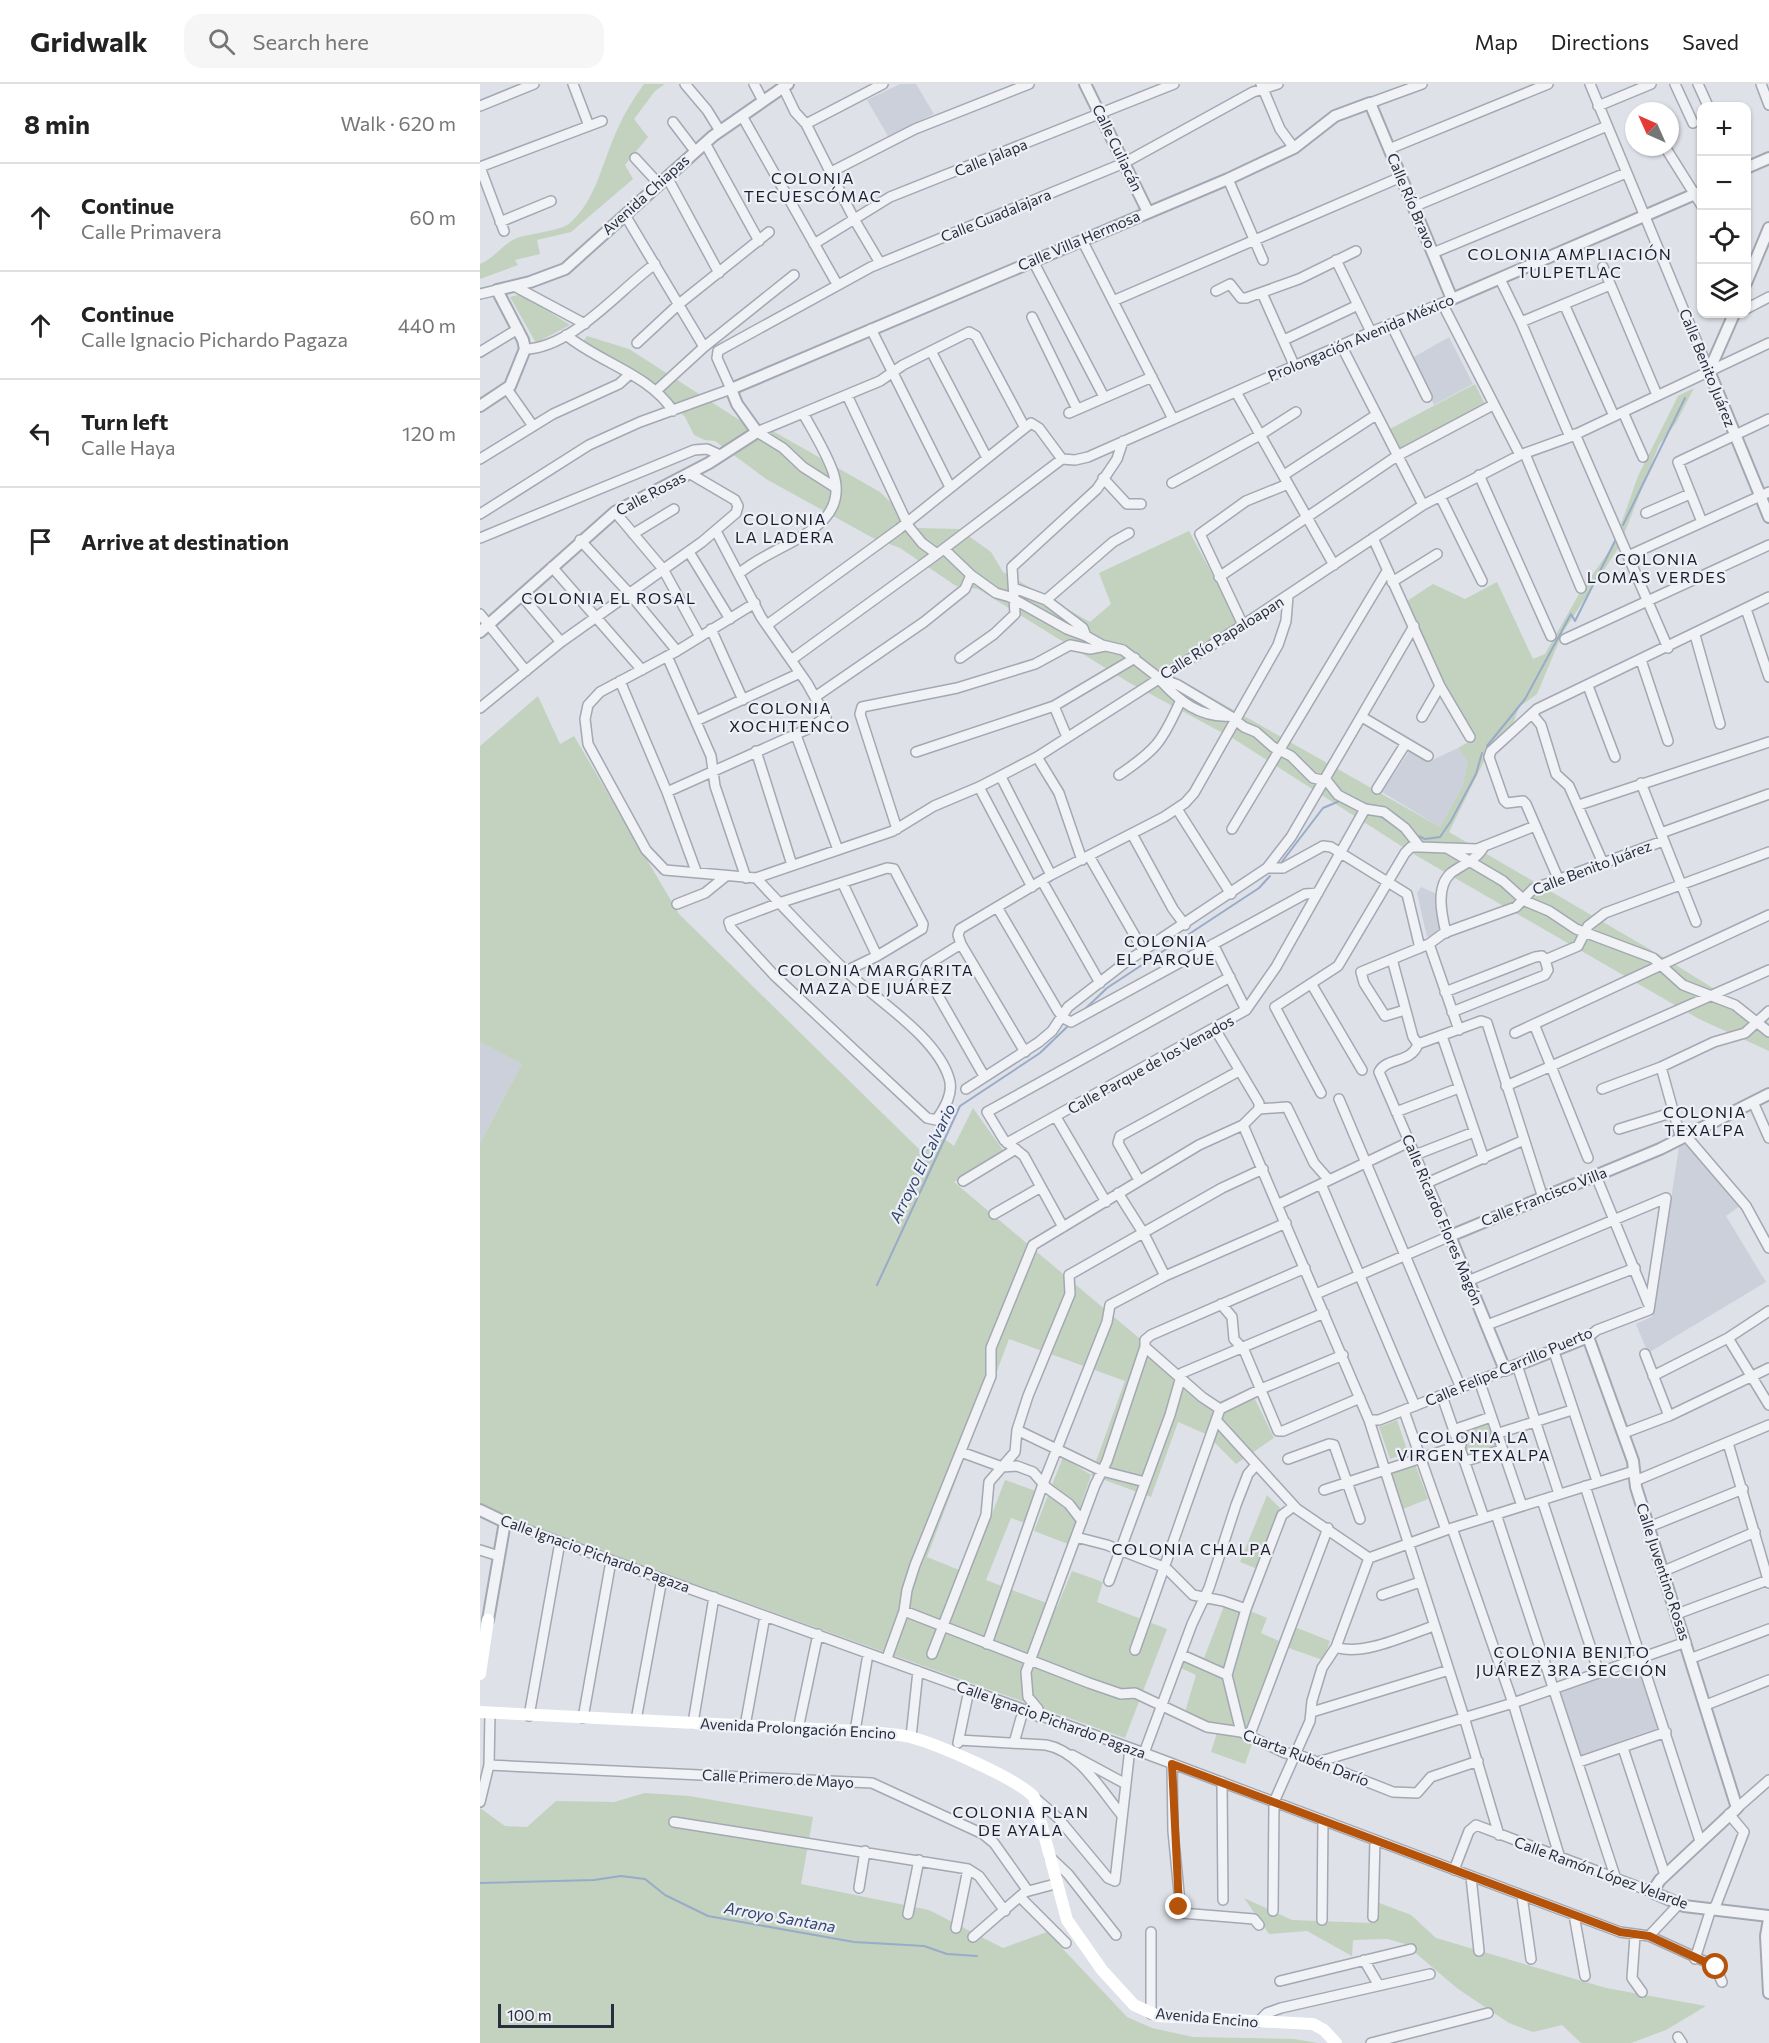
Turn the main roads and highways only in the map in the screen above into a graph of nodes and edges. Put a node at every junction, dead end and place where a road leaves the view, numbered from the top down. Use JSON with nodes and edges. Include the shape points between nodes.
{"nodes":[{"id":1,"x":484,"y":1619,"type":"edge"},
{"id":2,"x":480,"y":1674,"type":"edge"},
{"id":3,"x":485,"y":1712,"type":"edge"},
{"id":4,"x":1072,"y":1930,"type":"joint"},
{"id":5,"x":1336,"y":2043,"type":"edge"}],
"edges":[{"from":1,"to":2,"type":"main road"},
{"from":3,"to":4,"type":"main road","name":"Avenida Prolongación Encino","via":[[910,1737],[1018,1785],[1034,1797]]},
{"from":4,"to":5,"type":"main road","name":"Avenida Encino","via":[[1117,1989],[1151,2014],[1313,2024]]}]}
